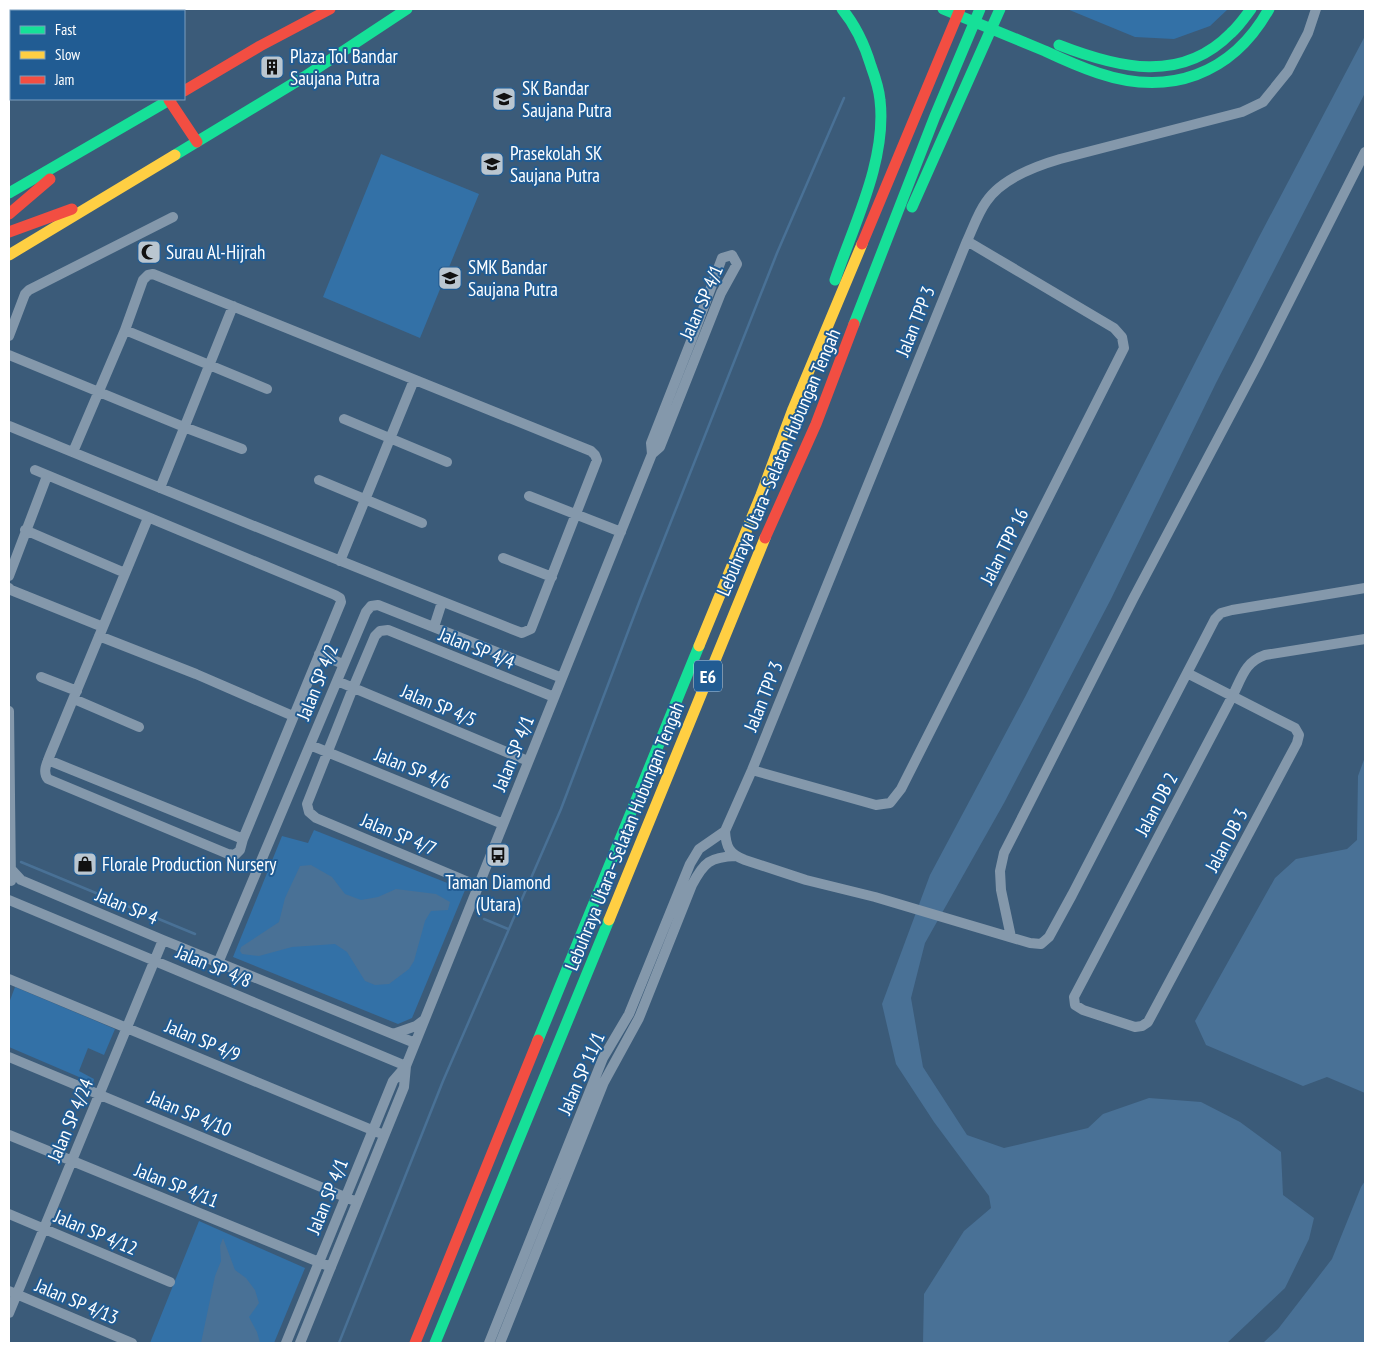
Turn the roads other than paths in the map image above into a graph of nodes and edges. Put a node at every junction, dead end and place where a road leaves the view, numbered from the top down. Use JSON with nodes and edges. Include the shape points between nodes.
{"nodes":[{"id":1,"x":330,"y":9,"type":"edge"},
{"id":2,"x":408,"y":9,"type":"edge"},
{"id":3,"x":842,"y":9,"type":"edge"},
{"id":4,"x":943,"y":9,"type":"edge"},
{"id":5,"x":960,"y":9,"type":"edge"},
{"id":6,"x":972,"y":9,"type":"edge"},
{"id":7,"x":980,"y":9,"type":"edge"},
{"id":8,"x":1000,"y":9,"type":"edge"},
{"id":9,"x":1251,"y":9,"type":"edge"},
{"id":10,"x":1269,"y":9,"type":"edge"},
{"id":11,"x":1316,"y":9,"type":"edge"},
{"id":12,"x":185,"y":90,"type":"edge"},
{"id":13,"x":168,"y":100,"type":"edge"},
{"id":14,"x":171,"y":100,"type":"edge"},
{"id":15,"x":197,"y":142,"type":"junction"},
{"id":16,"x":80,"y":152,"type":"junction"},
{"id":17,"x":1365,"y":152,"type":"edge"},
{"id":18,"x":9,"y":194,"type":"edge"},
{"id":19,"x":106,"y":197,"type":"junction"},
{"id":20,"x":9,"y":214,"type":"edge"},
{"id":21,"x":173,"y":218,"type":"dead end"},
{"id":22,"x":11,"y":230,"type":"edge"},
{"id":23,"x":966,"y":241,"type":"junction"},
{"id":24,"x":9,"y":255,"type":"edge"},
{"id":25,"x":233,"y":306,"type":"junction"},
{"id":26,"x":125,"y":330,"type":"junction"},
{"id":27,"x":9,"y":336,"type":"edge"},
{"id":28,"x":9,"y":355,"type":"edge"},
{"id":29,"x":209,"y":366,"type":"junction"},
{"id":30,"x":414,"y":380,"type":"junction"},
{"id":31,"x":266,"y":389,"type":"dead end"},
{"id":32,"x":99,"y":392,"type":"junction"},
{"id":33,"x":793,"y":409,"type":"junction"},
{"id":34,"x":344,"y":419,"type":"dead end"},
{"id":35,"x":816,"y":424,"type":"junction"},
{"id":36,"x":9,"y":426,"type":"edge"},
{"id":37,"x":184,"y":427,"type":"junction"},
{"id":38,"x":390,"y":438,"type":"junction"},
{"id":39,"x":242,"y":449,"type":"dead end"},
{"id":40,"x":73,"y":452,"type":"junction"},
{"id":41,"x":652,"y":454,"type":"junction"},
{"id":42,"x":446,"y":462,"type":"dead end"},
{"id":43,"x":35,"y":470,"type":"dead end"},
{"id":44,"x":47,"y":476,"type":"junction"},
{"id":45,"x":319,"y":480,"type":"dead end"},
{"id":46,"x":160,"y":488,"type":"junction"},
{"id":47,"x":529,"y":496,"type":"dead end"},
{"id":48,"x":365,"y":500,"type":"junction"},
{"id":49,"x":576,"y":514,"type":"junction"},
{"id":50,"x":148,"y":518,"type":"junction"},
{"id":51,"x":422,"y":523,"type":"dead end"},
{"id":52,"x":25,"y":530,"type":"junction"},
{"id":53,"x":621,"y":532,"type":"junction"},
{"id":54,"x":503,"y":558,"type":"dead end"},
{"id":55,"x":340,"y":560,"type":"junction"},
{"id":56,"x":125,"y":573,"type":"junction"},
{"id":57,"x":9,"y":576,"type":"edge"},
{"id":58,"x":552,"y":577,"type":"junction"},
{"id":59,"x":9,"y":588,"type":"edge"},
{"id":60,"x":1365,"y":588,"type":"edge"},
{"id":61,"x":442,"y":602,"type":"junction"},
{"id":62,"x":434,"y":627,"type":"junction"},
{"id":63,"x":101,"y":632,"type":"junction"},
{"id":64,"x":1365,"y":639,"type":"edge"},
{"id":65,"x":319,"y":654,"type":"junction"},
{"id":66,"x":343,"y":664,"type":"junction"},
{"id":67,"x":1187,"y":673,"type":"junction"},
{"id":68,"x":41,"y":677,"type":"dead end"},
{"id":69,"x":562,"y":678,"type":"junction"},
{"id":70,"x":337,"y":681,"type":"junction"},
{"id":71,"x":352,"y":688,"type":"junction"},
{"id":72,"x":75,"y":695,"type":"junction"},
{"id":73,"x":1233,"y":696,"type":"junction"},
{"id":74,"x":554,"y":697,"type":"junction"},
{"id":75,"x":9,"y":711,"type":"edge"},
{"id":76,"x":293,"y":716,"type":"junction"},
{"id":77,"x":139,"y":727,"type":"dead end"},
{"id":78,"x":310,"y":745,"type":"junction"},
{"id":79,"x":327,"y":752,"type":"junction"},
{"id":80,"x":48,"y":760,"type":"junction"},
{"id":81,"x":528,"y":761,"type":"junction"},
{"id":82,"x":752,"y":770,"type":"junction"},
{"id":83,"x":503,"y":824,"type":"junction"},
{"id":84,"x":10,"y":828,"type":"edge"},
{"id":85,"x":724,"y":831,"type":"junction"},
{"id":86,"x":244,"y":840,"type":"junction"},
{"id":87,"x":736,"y":856,"type":"junction"},
{"id":88,"x":10,"y":868,"type":"edge"},
{"id":89,"x":14,"y":880,"type":"edge"},
{"id":90,"x":478,"y":886,"type":"junction"},
{"id":91,"x":9,"y":900,"type":"edge"},
{"id":92,"x":1011,"y":937,"type":"junction"},
{"id":93,"x":163,"y":940,"type":"junction"},
{"id":94,"x":155,"y":960,"type":"junction"},
{"id":95,"x":218,"y":963,"type":"junction"},
{"id":96,"x":9,"y":980,"type":"edge"},
{"id":97,"x":424,"y":1020,"type":"junction"},
{"id":98,"x":1142,"y":1026,"type":"joint"},
{"id":99,"x":128,"y":1028,"type":"junction"},
{"id":100,"x":393,"y":1034,"type":"junction"},
{"id":101,"x":415,"y":1043,"type":"junction"},
{"id":102,"x":9,"y":1057,"type":"edge"},
{"id":103,"x":406,"y":1066,"type":"junction"},
{"id":104,"x":99,"y":1094,"type":"junction"},
{"id":105,"x":373,"y":1130,"type":"junction"},
{"id":106,"x":9,"y":1135,"type":"edge"},
{"id":107,"x":384,"y":1135,"type":"junction"},
{"id":108,"x":72,"y":1161,"type":"junction"},
{"id":109,"x":346,"y":1197,"type":"junction"},
{"id":110,"x":357,"y":1202,"type":"junction"},
{"id":111,"x":9,"y":1214,"type":"edge"},
{"id":112,"x":44,"y":1228,"type":"junction"},
{"id":113,"x":319,"y":1262,"type":"junction"},
{"id":114,"x":331,"y":1267,"type":"junction"},
{"id":115,"x":170,"y":1282,"type":"dead end"},
{"id":116,"x":12,"y":1293,"type":"edge"},
{"id":117,"x":9,"y":1313,"type":"edge"},
{"id":118,"x":132,"y":1343,"type":"edge"},
{"id":119,"x":286,"y":1343,"type":"edge"},
{"id":120,"x":300,"y":1343,"type":"edge"},
{"id":121,"x":415,"y":1343,"type":"edge"},
{"id":122,"x":435,"y":1343,"type":"edge"},
{"id":123,"x":488,"y":1343,"type":"edge"},
{"id":124,"x":500,"y":1343,"type":"edge"}],
"edges":[{"from":1,"to":12,"type":"highway"},
{"from":2,"to":15,"type":"highway"},
{"from":3,"to":33,"type":"highway","via":[[856,30],[875,76],[880,101],[878,144],[864,199]]},
{"from":4,"to":10,"type":"highway","via":[[1097,73],[1150,84],[1176,82],[1203,72],[1237,52],[1254,34]]},
{"from":5,"to":33,"type":"highway","name":"Lebuhraya Utara–Selatan Hubungan Tengah","number":"E6"},
{"from":6,"to":9,"type":"highway","via":[[1105,62],[1154,68],[1191,61],[1220,43]]},
{"from":7,"to":35,"type":"highway","name":"Lebuhraya Utara–Selatan Hubungan Tengah","number":"E6"},
{"from":8,"to":35,"type":"highway"},
{"from":11,"to":23,"type":"street","name":"Jalan TPP 3","via":[[1308,33],[1288,70],[1263,102],[1242,112],[1032,167],[987,200]]},
{"from":13,"to":16,"type":"highway"},
{"from":14,"to":15,"type":"highway"},
{"from":15,"to":19,"type":"highway"},
{"from":16,"to":18,"type":"highway"},
{"from":16,"to":20,"type":"highway"},
{"from":17,"to":92,"type":"street","via":[[1004,853],[1000,871],[1001,890]]},
{"from":19,"to":22,"type":"highway"},
{"from":19,"to":24,"type":"highway"},
{"from":21,"to":27,"type":"street","via":[[29,290]]},
{"from":23,"to":82,"type":"street","name":"Jalan TPP 3"},
{"from":23,"to":82,"type":"street","name":"Jalan TPP 16","via":[[1114,328],[1122,336],[1124,348],[901,789],[890,803],[876,805]]},
{"from":25,"to":26,"type":"street","via":[[153,274],[148,275],[143,280]]},
{"from":25,"to":29,"type":"street"},
{"from":25,"to":30,"type":"street"},
{"from":26,"to":29,"type":"street"},
{"from":26,"to":32,"type":"street"},
{"from":28,"to":32,"type":"street"},
{"from":29,"to":31,"type":"street"},
{"from":29,"to":37,"type":"street"},
{"from":30,"to":38,"type":"street"},
{"from":30,"to":49,"type":"street","via":[[595,455],[597,460]]},
{"from":32,"to":37,"type":"street"},
{"from":32,"to":40,"type":"street"},
{"from":33,"to":121,"type":"highway","name":"Lebuhraya Utara–Selatan Hubungan Tengah","number":"E6","via":[[761,495]]},
{"from":34,"to":38,"type":"street"},
{"from":35,"to":122,"type":"highway","name":"Lebuhraya Utara–Selatan Hubungan Tengah","number":"E6","via":[[779,504]]},
{"from":36,"to":40,"type":"street"},
{"from":37,"to":39,"type":"street"},
{"from":37,"to":46,"type":"street"},
{"from":38,"to":42,"type":"street"},
{"from":38,"to":48,"type":"street"},
{"from":40,"to":46,"type":"street"},
{"from":41,"to":41,"type":"street","name":"Jalan SP 4/1","via":[[651,443],[722,258],[732,255],[738,264],[721,293],[660,447]]},
{"from":41,"to":53,"type":"street","name":"Jalan SP 4/1"},
{"from":43,"to":44,"type":"street"},
{"from":44,"to":50,"type":"street"},
{"from":44,"to":52,"type":"street"},
{"from":45,"to":48,"type":"street"},
{"from":46,"to":55,"type":"street"},
{"from":47,"to":49,"type":"street"},
{"from":48,"to":51,"type":"street"},
{"from":48,"to":55,"type":"street"},
{"from":49,"to":53,"type":"street"},
{"from":49,"to":58,"type":"street"},
{"from":50,"to":56,"type":"street"},
{"from":50,"to":65,"type":"street","via":[[340,598]]},
{"from":52,"to":56,"type":"street"},
{"from":52,"to":57,"type":"street"},
{"from":53,"to":69,"type":"street","name":"Jalan SP 4/1"},
{"from":54,"to":58,"type":"street"},
{"from":55,"to":61,"type":"street"},
{"from":56,"to":63,"type":"street"},
{"from":58,"to":61,"type":"street","via":[[531,630],[527,632],[522,633]]},
{"from":59,"to":63,"type":"street"},
{"from":60,"to":67,"type":"street","via":[[1221,613]]},
{"from":61,"to":62,"type":"street"},
{"from":62,"to":66,"type":"street","name":"Jalan SP 4/2","via":[[378,605],[371,606]]},
{"from":62,"to":69,"type":"street","name":"Jalan SP 4/2"},
{"from":63,"to":72,"type":"street"},
{"from":63,"to":76,"type":"street"},
{"from":64,"to":73,"type":"street","name":"Jalan DB 2","via":[[1254,658]]},
{"from":65,"to":66,"type":"street"},
{"from":65,"to":76,"type":"street"},
{"from":66,"to":70,"type":"street","name":"Jalan SP 4/2"},
{"from":67,"to":73,"type":"street"},
{"from":67,"to":92,"type":"street","via":[[1049,937],[1041,944]]},
{"from":68,"to":72,"type":"street"},
{"from":69,"to":74,"type":"street","name":"Jalan SP 4/1"},
{"from":70,"to":71,"type":"street","name":"Jalan SP 4/5"},
{"from":70,"to":78,"type":"street","name":"Jalan SP 4/2"},
{"from":71,"to":74,"type":"street","name":"Jalan SP 4/4","via":[[376,636],[380,631],[388,630]]},
{"from":71,"to":79,"type":"street"},
{"from":71,"to":81,"type":"street","name":"Jalan SP 4/5"},
{"from":72,"to":77,"type":"street"},
{"from":72,"to":80,"type":"street"},
{"from":73,"to":98,"type":"street","name":"Jalan DB 3","via":[[1295,728],[1299,735],[1297,743],[1148,1022]]},
{"from":73,"to":98,"type":"street","name":"Jalan DB 2","via":[[1074,997],[1075,1005],[1083,1010]]},
{"from":74,"to":81,"type":"street","name":"Jalan SP 4/1"},
{"from":75,"to":84,"type":"street"},
{"from":76,"to":86,"type":"street"},
{"from":78,"to":79,"type":"street","name":"Jalan SP 4/6"},
{"from":78,"to":95,"type":"street","name":"Jalan SP 4/2"},
{"from":79,"to":83,"type":"street","name":"Jalan SP 4/6"},
{"from":79,"to":90,"type":"street","name":"Jalan SP 4/7","via":[[307,804],[309,812],[316,818]]},
{"from":80,"to":86,"type":"street"},
{"from":80,"to":86,"type":"street","via":[[45,772],[48,779],[228,854],[235,855]]},
{"from":81,"to":83,"type":"street","name":"Jalan SP 4/1"},
{"from":82,"to":85,"type":"street","name":"Jalan TPP 3"},
{"from":83,"to":90,"type":"street","name":"Jalan SP 4/1"},
{"from":84,"to":88,"type":"street"},
{"from":85,"to":87,"type":"street","via":[[726,846]]},
{"from":85,"to":123,"type":"street","name":"Jalan SP 11/1","via":[[699,849],[690,864],[629,1014],[603,1058]]},
{"from":87,"to":92,"type":"street","via":[[806,880]]},
{"from":87,"to":124,"type":"street","name":"Jalan SP 11/1","via":[[709,861],[692,885],[639,1018],[604,1082]]},
{"from":88,"to":89,"type":"street","name":"Jalan SP 4"},
{"from":89,"to":93,"type":"street","name":"Jalan SP 4"},
{"from":90,"to":97,"type":"street","name":"Jalan SP 4/1"},
{"from":91,"to":94,"type":"street","name":"Jalan SP 4/8"},
{"from":93,"to":94,"type":"street","name":"Jalan SP 4/24"},
{"from":93,"to":95,"type":"street","name":"Jalan SP 4"},
{"from":94,"to":99,"type":"street","name":"Jalan SP 4/24"},
{"from":94,"to":103,"type":"street","name":"Jalan SP 4/8"},
{"from":95,"to":100,"type":"street","name":"Jalan SP 4"},
{"from":96,"to":99,"type":"street","name":"Jalan SP 4/9"},
{"from":97,"to":100,"type":"street"},
{"from":97,"to":101,"type":"street","name":"Jalan SP 4/1"},
{"from":99,"to":104,"type":"street","name":"Jalan SP 4/24"},
{"from":99,"to":105,"type":"street","name":"Jalan SP 4/9"},
{"from":100,"to":101,"type":"street","name":"Jalan SP 4"},
{"from":101,"to":103,"type":"street","name":"Jalan SP 4/1"},
{"from":102,"to":104,"type":"street","name":"Jalan SP 4/10"},
{"from":103,"to":105,"type":"street","name":"Jalan SP 4/1","via":[[392,1081]]},
{"from":103,"to":107,"type":"street","name":"Jalan SP 4/1","via":[[404,1088]]},
{"from":104,"to":108,"type":"street","name":"Jalan SP 4/24"},
{"from":104,"to":109,"type":"street","name":"Jalan SP 4/10"},
{"from":105,"to":107,"type":"street","name":"Jalan SP 4/9"},
{"from":105,"to":109,"type":"street","name":"Jalan SP 4/1"},
{"from":106,"to":108,"type":"street","name":"Jalan SP 4/11"},
{"from":107,"to":110,"type":"street","name":"Jalan SP 4/1"},
{"from":108,"to":112,"type":"street","name":"Jalan SP 4/24"},
{"from":108,"to":113,"type":"street","name":"Jalan SP 4/11"},
{"from":109,"to":110,"type":"street","name":"Jalan SP 4/10"},
{"from":109,"to":113,"type":"street","name":"Jalan SP 4/1"},
{"from":110,"to":114,"type":"street","name":"Jalan SP 4/1"},
{"from":111,"to":112,"type":"street","name":"Jalan SP 4/12"},
{"from":112,"to":115,"type":"street","name":"Jalan SP 4/12"},
{"from":112,"to":116,"type":"street","name":"Jalan SP 4/24"},
{"from":113,"to":114,"type":"street","name":"Jalan SP 4/11"},
{"from":113,"to":119,"type":"street","name":"Jalan SP 4/1"},
{"from":114,"to":120,"type":"street","name":"Jalan SP 4/1"},
{"from":116,"to":117,"type":"street","name":"Jalan SP 4/24"},
{"from":116,"to":118,"type":"street","name":"Jalan SP 4/13"}]}
